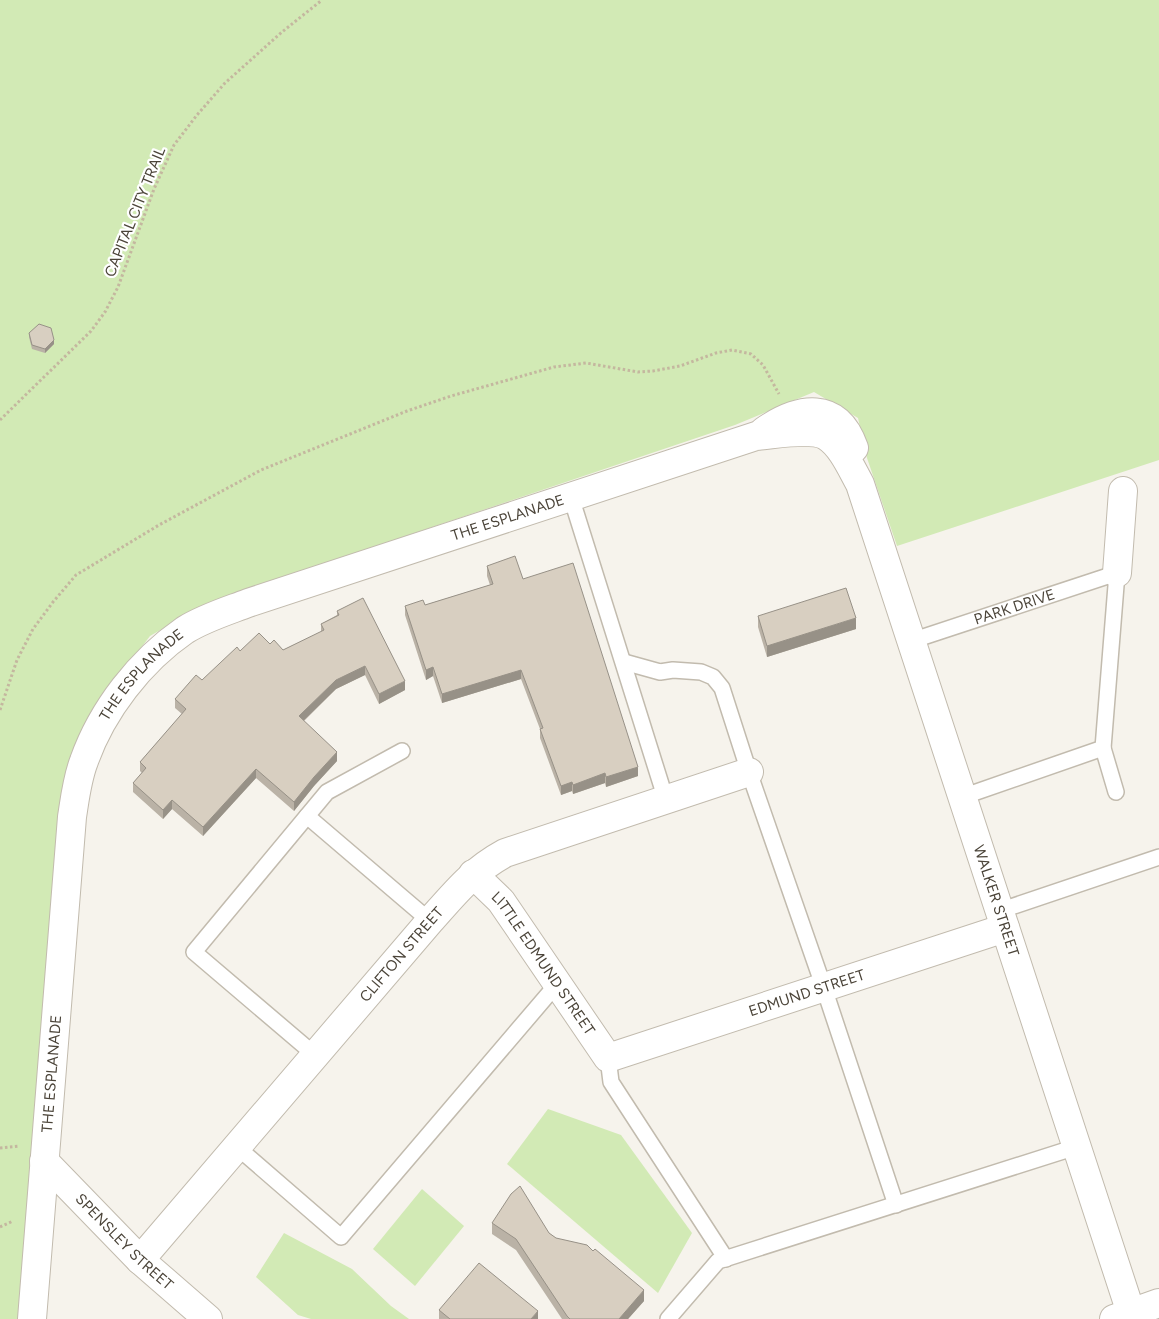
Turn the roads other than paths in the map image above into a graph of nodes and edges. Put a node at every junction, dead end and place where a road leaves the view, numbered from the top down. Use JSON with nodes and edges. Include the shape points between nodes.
{"nodes":[{"id":1,"x":826,"y":425,"type":"junction"},
{"id":2,"x":756,"y":436,"type":"junction"},
{"id":3,"x":1123,"y":491,"type":"dead end"},
{"id":4,"x":571,"y":497,"type":"junction"},
{"id":5,"x":1117,"y":573,"type":"junction"},
{"id":6,"x":912,"y":641,"type":"junction"},
{"id":7,"x":624,"y":662,"type":"junction"},
{"id":8,"x":1103,"y":748,"type":"junction"},
{"id":9,"x":402,"y":752,"type":"dead end"},
{"id":10,"x":749,"y":772,"type":"junction"},
{"id":11,"x":1116,"y":792,"type":"dead end"},
{"id":12,"x":962,"y":797,"type":"junction"},
{"id":13,"x":666,"y":800,"type":"junction"},
{"id":14,"x":306,"y":816,"type":"junction"},
{"id":15,"x":1159,"y":857,"type":"edge"},
{"id":16,"x":472,"y":874,"type":"junction"},
{"id":17,"x":1002,"y":919,"type":"junction"},
{"id":18,"x":430,"y":921,"type":"junction"},
{"id":19,"x":557,"y":984,"type":"junction"},
{"id":20,"x":824,"y":988,"type":"junction"},
{"id":21,"x":315,"y":1055,"type":"junction"},
{"id":22,"x":608,"y":1058,"type":"junction"},
{"id":23,"x":237,"y":1147,"type":"junction"},
{"id":24,"x":1076,"y":1147,"type":"junction"},
{"id":25,"x":44,"y":1160,"type":"junction"},
{"id":26,"x":896,"y":1205,"type":"junction"},
{"id":27,"x":726,"y":1259,"type":"junction"},
{"id":28,"x":140,"y":1260,"type":"junction"},
{"id":29,"x":1159,"y":1303,"type":"edge"},
{"id":30,"x":1125,"y":1317,"type":"edge"},
{"id":31,"x":32,"y":1319,"type":"edge"},
{"id":32,"x":208,"y":1319,"type":"edge"},
{"id":33,"x":668,"y":1319,"type":"edge"}],
"edges":[{"from":1,"to":2,"type":"street","name":"THE ESPLANADE","via":[[812,432]]},
{"from":1,"to":2,"type":"street","name":"THE ESPLANADE","via":[[817,411],[800,413]]},
{"from":1,"to":6,"type":"street","name":"WALKER STREET","via":[[842,425],[856,452],[860,484]]},
{"from":2,"to":4,"type":"street","name":"THE ESPLANADE"},
{"from":3,"to":5,"type":"street"},
{"from":4,"to":7,"type":"lane"},
{"from":4,"to":25,"type":"street","name":"THE ESPLANADE","via":[[210,617],[165,645],[126,686],[95,735],[76,788]]},
{"from":5,"to":6,"type":"lane","name":"PARK DRIVE"},
{"from":5,"to":8,"type":"lane"},
{"from":6,"to":12,"type":"street","name":"WALKER STREET"},
{"from":7,"to":10,"type":"lane","via":[[660,672],[689,670],[713,676],[722,688]]},
{"from":7,"to":13,"type":"lane"},
{"from":8,"to":11,"type":"lane"},
{"from":8,"to":12,"type":"lane"},
{"from":9,"to":14,"type":"lane","via":[[327,792]]},
{"from":10,"to":13,"type":"street","name":"CLIFTON STREET"},
{"from":10,"to":20,"type":"lane"},
{"from":12,"to":17,"type":"street","name":"WALKER STREET"},
{"from":13,"to":16,"type":"street","name":"CLIFTON STREET","via":[[505,853]]},
{"from":14,"to":18,"type":"lane"},
{"from":14,"to":21,"type":"lane","via":[[194,952]]},
{"from":15,"to":17,"type":"lane"},
{"from":16,"to":18,"type":"street","name":"CLIFTON STREET"},
{"from":16,"to":19,"type":"street","name":"LITTLE EDMUND STREET","via":[[501,900]]},
{"from":17,"to":20,"type":"street","name":"EDMUND STREET"},
{"from":17,"to":24,"type":"street","name":"WALKER STREET"},
{"from":18,"to":21,"type":"street","name":"CLIFTON STREET"},
{"from":19,"to":22,"type":"street","name":"LITTLE EDMUND STREET"},
{"from":19,"to":23,"type":"lane","via":[[341,1238]]},
{"from":20,"to":22,"type":"street","name":"EDMUND STREET"},
{"from":20,"to":26,"type":"lane"},
{"from":21,"to":23,"type":"street","name":"CLIFTON STREET"},
{"from":22,"to":27,"type":"lane","via":[[611,1082]]},
{"from":23,"to":28,"type":"street","name":"CLIFTON STREET"},
{"from":24,"to":26,"type":"lane"},
{"from":24,"to":30,"type":"street","name":"WALKER STREET"},
{"from":25,"to":28,"type":"street","name":"SPENSLEY STREET"},
{"from":25,"to":31,"type":"street","name":"THE ESPLANADE"},
{"from":26,"to":27,"type":"lane"},
{"from":27,"to":33,"type":"lane","via":[[718,1261]]},
{"from":28,"to":32,"type":"street","name":"SPENSLEY STREET"},
{"from":29,"to":30,"type":"street"}]}
